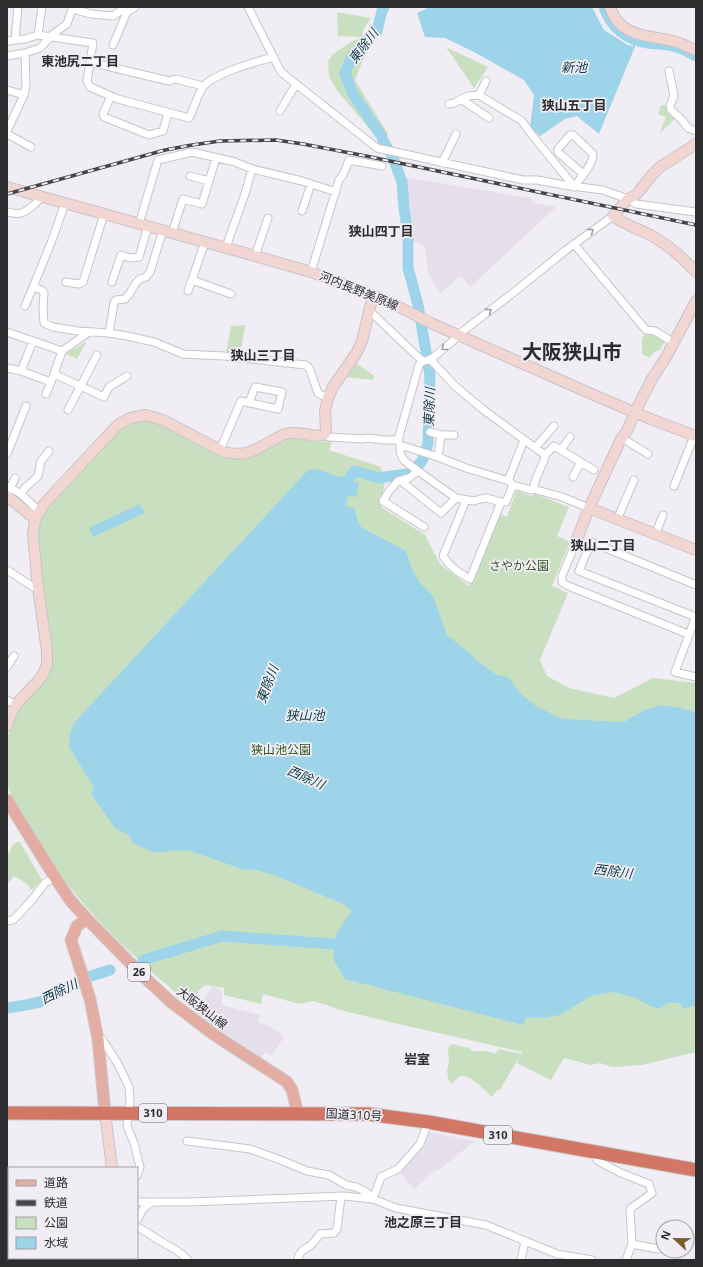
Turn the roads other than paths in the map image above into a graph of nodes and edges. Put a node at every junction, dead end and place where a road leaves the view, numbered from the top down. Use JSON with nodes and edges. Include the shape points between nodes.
{"nodes":[{"id":1,"x":18,"y":7,"type":"edge"},
{"id":2,"x":42,"y":7,"type":"edge"},
{"id":3,"x":126,"y":7,"type":"edge"},
{"id":4,"x":135,"y":7,"type":"edge"},
{"id":5,"x":248,"y":7,"type":"edge"},
{"id":6,"x":610,"y":7,"type":"edge"},
{"id":7,"x":38,"y":35,"type":"junction"},
{"id":8,"x":50,"y":37,"type":"junction"},
{"id":9,"x":15,"y":39,"type":"junction"},
{"id":10,"x":7,"y":41,"type":"edge"},
{"id":11,"x":113,"y":45,"type":"dead end"},
{"id":12,"x":696,"y":50,"type":"edge"},
{"id":13,"x":25,"y":53,"type":"junction"},
{"id":14,"x":7,"y":56,"type":"edge"},
{"id":15,"x":274,"y":57,"type":"junction"},
{"id":16,"x":90,"y":62,"type":"junction"},
{"id":17,"x":670,"y":71,"type":"dead end"},
{"id":18,"x":486,"y":81,"type":"dead end"},
{"id":19,"x":296,"y":84,"type":"junction"},
{"id":20,"x":204,"y":86,"type":"junction"},
{"id":21,"x":7,"y":90,"type":"edge"},
{"id":22,"x":24,"y":95,"type":"junction"},
{"id":23,"x":479,"y":95,"type":"junction"},
{"id":24,"x":111,"y":96,"type":"junction"},
{"id":25,"x":461,"y":99,"type":"junction"},
{"id":26,"x":449,"y":104,"type":"dead end"},
{"id":27,"x":280,"y":111,"type":"dead end"},
{"id":28,"x":168,"y":113,"type":"junction"},
{"id":29,"x":489,"y":118,"type":"dead end"},
{"id":30,"x":7,"y":130,"type":"edge"},
{"id":31,"x":696,"y":131,"type":"edge"},
{"id":32,"x":7,"y":134,"type":"edge"},
{"id":33,"x":456,"y":134,"type":"dead end"},
{"id":34,"x":696,"y":144,"type":"edge"},
{"id":35,"x":31,"y":147,"type":"dead end"},
{"id":36,"x":216,"y":158,"type":"junction"},
{"id":37,"x":442,"y":163,"type":"junction"},
{"id":38,"x":382,"y":166,"type":"dead end"},
{"id":39,"x":252,"y":169,"type":"junction"},
{"id":40,"x":583,"y":174,"type":"junction"},
{"id":41,"x":190,"y":176,"type":"dead end"},
{"id":42,"x":209,"y":181,"type":"junction"},
{"id":43,"x":311,"y":184,"type":"junction"},
{"id":44,"x":7,"y":187,"type":"edge"},
{"id":45,"x":574,"y":187,"type":"junction"},
{"id":46,"x":336,"y":192,"type":"junction"},
{"id":47,"x":41,"y":196,"type":"junction"},
{"id":48,"x":628,"y":199,"type":"junction"},
{"id":49,"x":65,"y":203,"type":"junction"},
{"id":50,"x":302,"y":211,"type":"dead end"},
{"id":51,"x":7,"y":212,"type":"edge"},
{"id":52,"x":696,"y":212,"type":"edge"},
{"id":53,"x":104,"y":214,"type":"junction"},
{"id":54,"x":613,"y":216,"type":"junction"},
{"id":55,"x":268,"y":218,"type":"dead end"},
{"id":56,"x":143,"y":225,"type":"junction"},
{"id":57,"x":167,"y":232,"type":"junction"},
{"id":58,"x":205,"y":242,"type":"junction"},
{"id":59,"x":574,"y":244,"type":"junction"},
{"id":60,"x":226,"y":248,"type":"junction"},
{"id":61,"x":255,"y":256,"type":"junction"},
{"id":62,"x":311,"y":272,"type":"junction"},
{"id":63,"x":696,"y":272,"type":"edge"},
{"id":64,"x":192,"y":280,"type":"junction"},
{"id":65,"x":66,"y":282,"type":"dead end"},
{"id":66,"x":112,"y":282,"type":"dead end"},
{"id":67,"x":34,"y":287,"type":"junction"},
{"id":68,"x":188,"y":291,"type":"dead end"},
{"id":69,"x":231,"y":294,"type":"dead end"},
{"id":70,"x":373,"y":295,"type":"junction"},
{"id":71,"x":696,"y":301,"type":"edge"},
{"id":72,"x":25,"y":306,"type":"dead end"},
{"id":73,"x":369,"y":314,"type":"junction"},
{"id":74,"x":7,"y":332,"type":"edge"},
{"id":75,"x":89,"y":332,"type":"junction"},
{"id":76,"x":110,"y":333,"type":"junction"},
{"id":77,"x":458,"y":335,"type":"junction"},
{"id":78,"x":33,"y":341,"type":"junction"},
{"id":79,"x":674,"y":343,"type":"junction"},
{"id":80,"x":62,"y":351,"type":"junction"},
{"id":81,"x":97,"y":355,"type":"dead end"},
{"id":82,"x":427,"y":360,"type":"junction"},
{"id":83,"x":7,"y":368,"type":"edge"},
{"id":84,"x":21,"y":371,"type":"junction"},
{"id":85,"x":54,"y":374,"type":"junction"},
{"id":86,"x":127,"y":376,"type":"dead end"},
{"id":87,"x":51,"y":382,"type":"junction"},
{"id":88,"x":80,"y":385,"type":"junction"},
{"id":89,"x":46,"y":394,"type":"dead end"},
{"id":90,"x":328,"y":398,"type":"junction"},
{"id":91,"x":249,"y":403,"type":"junction"},
{"id":92,"x":26,"y":406,"type":"dead end"},
{"id":93,"x":68,"y":410,"type":"dead end"},
{"id":94,"x":635,"y":412,"type":"junction"},
{"id":95,"x":554,"y":426,"type":"dead end"},
{"id":96,"x":430,"y":432,"type":"dead end"},
{"id":97,"x":325,"y":434,"type":"junction"},
{"id":98,"x":441,"y":435,"type":"junction"},
{"id":99,"x":454,"y":435,"type":"dead end"},
{"id":100,"x":695,"y":436,"type":"edge"},
{"id":101,"x":570,"y":437,"type":"dead end"},
{"id":102,"x":622,"y":438,"type":"junction"},
{"id":103,"x":524,"y":440,"type":"junction"},
{"id":104,"x":399,"y":442,"type":"junction"},
{"id":105,"x":535,"y":448,"type":"junction"},
{"id":106,"x":220,"y":450,"type":"junction"},
{"id":107,"x":561,"y":450,"type":"junction"},
{"id":108,"x":49,"y":451,"type":"dead end"},
{"id":109,"x":7,"y":454,"type":"edge"},
{"id":110,"x":648,"y":454,"type":"dead end"},
{"id":111,"x":545,"y":455,"type":"junction"},
{"id":112,"x":438,"y":457,"type":"junction"},
{"id":113,"x":581,"y":462,"type":"junction"},
{"id":114,"x":416,"y":470,"type":"junction"},
{"id":115,"x":594,"y":470,"type":"dead end"},
{"id":116,"x":572,"y":477,"type":"dead end"},
{"id":117,"x":16,"y":478,"type":"dead end"},
{"id":118,"x":634,"y":480,"type":"dead end"},
{"id":119,"x":400,"y":481,"type":"junction"},
{"id":120,"x":510,"y":483,"type":"junction"},
{"id":121,"x":674,"y":486,"type":"dead end"},
{"id":122,"x":534,"y":489,"type":"junction"},
{"id":123,"x":8,"y":491,"type":"edge"},
{"id":124,"x":21,"y":494,"type":"junction"},
{"id":125,"x":456,"y":498,"type":"junction"},
{"id":126,"x":466,"y":500,"type":"junction"},
{"id":127,"x":501,"y":502,"type":"junction"},
{"id":128,"x":590,"y":508,"type":"junction"},
{"id":129,"x":37,"y":515,"type":"junction"},
{"id":130,"x":663,"y":515,"type":"dead end"},
{"id":131,"x":617,"y":520,"type":"junction"},
{"id":132,"x":424,"y":527,"type":"dead end"},
{"id":133,"x":655,"y":535,"type":"junction"},
{"id":134,"x":576,"y":542,"type":"joint"},
{"id":135,"x":696,"y":550,"type":"edge"},
{"id":136,"x":7,"y":570,"type":"edge"},
{"id":137,"x":696,"y":585,"type":"edge"},
{"id":138,"x":38,"y":590,"type":"junction"},
{"id":139,"x":696,"y":616,"type":"edge"},
{"id":140,"x":688,"y":634,"type":"junction"},
{"id":141,"x":14,"y":656,"type":"dead end"},
{"id":142,"x":7,"y":667,"type":"edge"},
{"id":143,"x":696,"y":677,"type":"edge"},
{"id":144,"x":7,"y":700,"type":"edge"},
{"id":145,"x":16,"y":705,"type":"junction"},
{"id":146,"x":7,"y":726,"type":"edge"},
{"id":147,"x":7,"y":800,"type":"edge"},
{"id":148,"x":55,"y":877,"type":"junction"},
{"id":149,"x":87,"y":919,"type":"junction"},
{"id":150,"x":7,"y":921,"type":"edge"},
{"id":151,"x":98,"y":1039,"type":"junction"},
{"id":152,"x":7,"y":1113,"type":"edge"},
{"id":153,"x":105,"y":1113,"type":"junction"},
{"id":154,"x":129,"y":1113,"type":"junction"},
{"id":155,"x":298,"y":1114,"type":"junction"},
{"id":156,"x":428,"y":1122,"type":"junction"},
{"id":157,"x":187,"y":1141,"type":"dead end"},
{"id":158,"x":593,"y":1152,"type":"junction"},
{"id":159,"x":112,"y":1167,"type":"edge"},
{"id":160,"x":696,"y":1170,"type":"edge"},
{"id":161,"x":138,"y":1173,"type":"edge"},
{"id":162,"x":341,"y":1196,"type":"junction"},
{"id":163,"x":373,"y":1199,"type":"junction"},
{"id":164,"x":138,"y":1202,"type":"edge"},
{"id":165,"x":152,"y":1202,"type":"junction"},
{"id":166,"x":138,"y":1218,"type":"edge"},
{"id":167,"x":138,"y":1227,"type":"edge"},
{"id":168,"x":525,"y":1241,"type":"junction"},
{"id":169,"x":632,"y":1244,"type":"junction"},
{"id":170,"x":655,"y":1248,"type":"edge"},
{"id":171,"x":188,"y":1260,"type":"edge"},
{"id":172,"x":298,"y":1260,"type":"edge"},
{"id":173,"x":521,"y":1260,"type":"edge"},
{"id":174,"x":592,"y":1260,"type":"edge"},
{"id":175,"x":626,"y":1260,"type":"edge"}],
"edges":[{"from":1,"to":9,"type":"street"},
{"from":2,"to":7,"type":"street"},
{"from":3,"to":8,"type":"street","via":[[113,16],[72,9],[67,24]]},
{"from":4,"to":11,"type":"street","via":[[127,12]]},
{"from":5,"to":15,"type":"street"},
{"from":6,"to":12,"type":"street","via":[[615,19],[629,30]]},
{"from":7,"to":8,"type":"street"},
{"from":7,"to":9,"type":"street"},
{"from":8,"to":13,"type":"street","via":[[40,48]]},
{"from":8,"to":16,"type":"street","via":[[93,43]]},
{"from":9,"to":10,"type":"street"},
{"from":13,"to":14,"type":"street"},
{"from":13,"to":22,"type":"street"},
{"from":15,"to":19,"type":"street","via":[[281,72]]},
{"from":15,"to":20,"type":"street","via":[[217,76]]},
{"from":16,"to":20,"type":"street","via":[[168,81],[176,79]]},
{"from":16,"to":24,"type":"street","via":[[87,81],[90,88]]},
{"from":17,"to":31,"type":"street","via":[[674,95],[671,110],[688,128]]},
{"from":18,"to":23,"type":"street"},
{"from":19,"to":27,"type":"street"},
{"from":19,"to":37,"type":"street","via":[[376,148]]},
{"from":20,"to":28,"type":"street","via":[[189,118]]},
{"from":21,"to":22,"type":"street"},
{"from":22,"to":30,"type":"street"},
{"from":23,"to":25,"type":"street"},
{"from":23,"to":45,"type":"street","via":[[522,121]]},
{"from":24,"to":28,"type":"street"},
{"from":24,"to":28,"type":"street","via":[[104,117],[149,135],[163,131]]},
{"from":25,"to":26,"type":"street"},
{"from":25,"to":29,"type":"street"},
{"from":32,"to":35,"type":"street"},
{"from":33,"to":37,"type":"street"},
{"from":34,"to":48,"type":"street","via":[[660,167],[636,195]]},
{"from":36,"to":39,"type":"street"},
{"from":36,"to":42,"type":"street"},
{"from":36,"to":56,"type":"street","via":[[192,152],[158,160]]},
{"from":37,"to":45,"type":"street","via":[[524,180]]},
{"from":38,"to":46,"type":"street","via":[[349,160]]},
{"from":39,"to":43,"type":"street"},
{"from":39,"to":60,"type":"street"},
{"from":40,"to":40,"type":"street","via":[[593,154],[570,135],[558,152]]},
{"from":40,"to":45,"type":"street"},
{"from":41,"to":42,"type":"street"},
{"from":42,"to":57,"type":"street","via":[[202,204],[183,199]]},
{"from":43,"to":46,"type":"street"},
{"from":43,"to":50,"type":"street"},
{"from":44,"to":47,"type":"street","name":"河内長野美原線"},
{"from":45,"to":48,"type":"street","via":[[603,190]]},
{"from":46,"to":62,"type":"street"},
{"from":47,"to":49,"type":"street","name":"河内長野美原線"},
{"from":47,"to":51,"type":"street","via":[[22,213]]},
{"from":48,"to":52,"type":"street","via":[[636,204]]},
{"from":48,"to":54,"type":"street"},
{"from":49,"to":53,"type":"street","name":"河内長野美原線"},
{"from":49,"to":67,"type":"street"},
{"from":53,"to":56,"type":"street","name":"河内長野美原線"},
{"from":53,"to":65,"type":"street","via":[[84,282]]},
{"from":59,"to":54,"type":"street","one_way":true},
{"from":54,"to":63,"type":"street","via":[[662,242]]},
{"from":55,"to":61,"type":"street"},
{"from":56,"to":57,"type":"street","name":"河内長野美原線"},
{"from":56,"to":66,"type":"street","via":[[139,257],[121,255]]},
{"from":57,"to":58,"type":"street","name":"河内長野美原線"},
{"from":57,"to":76,"type":"street","via":[[150,272],[136,283],[125,299],[116,300],[114,303]]},
{"from":58,"to":60,"type":"street","name":"河内長野美原線"},
{"from":58,"to":64,"type":"street"},
{"from":77,"to":59,"type":"street","one_way":true},
{"from":59,"to":79,"type":"street","via":[[646,330],[655,330]]},
{"from":60,"to":61,"type":"street","name":"河内長野美原線"},
{"from":61,"to":62,"type":"street","name":"河内長野美原線"},
{"from":62,"to":70,"type":"street","name":"河内長野美原線"},
{"from":64,"to":68,"type":"street"},
{"from":64,"to":69,"type":"street"},
{"from":67,"to":72,"type":"street"},
{"from":67,"to":75,"type":"street","via":[[44,293],[44,323],[53,327]]},
{"from":70,"to":73,"type":"street"},
{"from":70,"to":77,"type":"street","name":"河内長野美原線"},
{"from":71,"to":79,"type":"street"},
{"from":73,"to":82,"type":"street","via":[[373,314]]},
{"from":73,"to":90,"type":"street","via":[[357,352]]},
{"from":74,"to":78,"type":"street"},
{"from":75,"to":76,"type":"street"},
{"from":75,"to":80,"type":"street"},
{"from":76,"to":90,"type":"street","via":[[154,342],[183,354],[305,365],[310,370],[318,393]]},
{"from":77,"to":82,"type":"street","one_way":true},
{"from":77,"to":94,"type":"street","name":"河内長野美原線"},
{"from":78,"to":80,"type":"street"},
{"from":78,"to":84,"type":"street"},
{"from":79,"to":94,"type":"street"},
{"from":80,"to":85,"type":"street"},
{"from":81,"to":88,"type":"street"},
{"from":82,"to":103,"type":"street","via":[[485,411]]},
{"from":82,"to":104,"type":"street","via":[[420,365]]},
{"from":83,"to":84,"type":"street"},
{"from":84,"to":87,"type":"street"},
{"from":85,"to":87,"type":"street"},
{"from":85,"to":88,"type":"street"},
{"from":86,"to":88,"type":"street","via":[[109,387],[104,397]]},
{"from":87,"to":89,"type":"street"},
{"from":88,"to":93,"type":"street"},
{"from":90,"to":97,"type":"street"},
{"from":91,"to":91,"type":"street","via":[[255,387],[282,392],[278,409]]},
{"from":91,"to":106,"type":"street","via":[[241,401]]},
{"from":92,"to":109,"type":"street"},
{"from":94,"to":100,"type":"street","name":"河内長野美原線"},
{"from":94,"to":102,"type":"street"},
{"from":95,"to":105,"type":"street"},
{"from":96,"to":98,"type":"street"},
{"from":97,"to":104,"type":"street","via":[[331,437]]},
{"from":97,"to":106,"type":"street","via":[[286,434],[259,449],[241,454]]},
{"from":98,"to":99,"type":"street"},
{"from":98,"to":112,"type":"street"},
{"from":100,"to":121,"type":"street"},
{"from":101,"to":107,"type":"street"},
{"from":102,"to":110,"type":"street"},
{"from":102,"to":128,"type":"street"},
{"from":103,"to":105,"type":"street"},
{"from":103,"to":120,"type":"street"},
{"from":104,"to":112,"type":"street"},
{"from":104,"to":114,"type":"street","via":[[399,454]]},
{"from":105,"to":111,"type":"street"},
{"from":106,"to":129,"type":"street","via":[[162,420],[146,415],[130,418],[111,432]]},
{"from":107,"to":111,"type":"street","via":[[554,446]]},
{"from":107,"to":113,"type":"street"},
{"from":108,"to":124,"type":"street","via":[[41,461],[38,476]]},
{"from":111,"to":122,"type":"street"},
{"from":112,"to":120,"type":"street"},
{"from":113,"to":115,"type":"street"},
{"from":113,"to":116,"type":"street"},
{"from":114,"to":119,"type":"street","via":[[409,478]]},
{"from":114,"to":125,"type":"street"},
{"from":117,"to":123,"type":"street"},
{"from":118,"to":131,"type":"street"},
{"from":119,"to":125,"type":"street","via":[[441,513]]},
{"from":119,"to":132,"type":"street","via":[[383,501]]},
{"from":120,"to":122,"type":"street"},
{"from":120,"to":127,"type":"street","via":[[506,502]]},
{"from":122,"to":128,"type":"street"},
{"from":123,"to":124,"type":"street"},
{"from":123,"to":129,"type":"street"},
{"from":124,"to":129,"type":"street"},
{"from":125,"to":126,"type":"street"},
{"from":126,"to":127,"type":"street","via":[[486,498]]},
{"from":126,"to":127,"type":"street","via":[[443,556],[457,572],[470,579]]},
{"from":128,"to":131,"type":"street"},
{"from":128,"to":134,"type":"street"},
{"from":129,"to":138,"type":"street","via":[[33,535]]},
{"from":130,"to":133,"type":"street"},
{"from":131,"to":133,"type":"street"},
{"from":133,"to":135,"type":"street"},
{"from":134,"to":140,"type":"street","via":[[562,582]]},
{"from":136,"to":138,"type":"street"},
{"from":137,"to":139,"type":"street","via":[[591,542],[579,570]]},
{"from":138,"to":145,"type":"street","via":[[47,664],[40,679]]},
{"from":139,"to":140,"type":"street"},
{"from":140,"to":143,"type":"street","via":[[675,672]]},
{"from":141,"to":142,"type":"street"},
{"from":144,"to":145,"type":"street"},
{"from":145,"to":146,"type":"street"},
{"from":147,"to":148,"type":"main road","name":"大阪狭山線","number":"26"},
{"from":148,"to":149,"type":"main road","name":"大阪狭山線","number":"26","via":[[70,900]]},
{"from":148,"to":150,"type":"street","via":[[45,883],[13,920]]},
{"from":149,"to":151,"type":"main road","via":[[77,926],[71,940],[87,988]]},
{"from":149,"to":155,"type":"main road","name":"大阪狭山線","number":"26","via":[[171,1002],[213,1034],[287,1082],[292,1090]]},
{"from":151,"to":153,"type":"main road"},
{"from":151,"to":154,"type":"street","via":[[102,1039],[129,1087]]},
{"from":152,"to":153,"type":"highway","name":"国道310号","number":"310"},
{"from":153,"to":154,"type":"highway","name":"国道310号","number":"310"},
{"from":153,"to":159,"type":"street"},
{"from":154,"to":155,"type":"highway","name":"国道310号","number":"310"},
{"from":154,"to":161,"type":"street","via":[[127,1126],[140,1167]]},
{"from":155,"to":156,"type":"highway","name":"国道310号","number":"310","via":[[368,1114]]},
{"from":156,"to":158,"type":"highway","name":"国道310号","number":"310"},
{"from":156,"to":163,"type":"street","via":[[420,1144],[412,1154],[398,1169],[381,1177]]},
{"from":157,"to":163,"type":"street","via":[[250,1149],[307,1171],[329,1175],[366,1192]]},
{"from":158,"to":160,"type":"highway","name":"国道310号","number":"310"},
{"from":158,"to":169,"type":"street","via":[[598,1160],[649,1184],[652,1193],[630,1209]]},
{"from":162,"to":163,"type":"street"},
{"from":162,"to":165,"type":"street"},
{"from":162,"to":172,"type":"street","via":[[337,1229],[334,1233],[320,1234],[313,1243],[300,1252]]},
{"from":163,"to":168,"type":"street","via":[[396,1208],[481,1224]]},
{"from":164,"to":165,"type":"street"},
{"from":165,"to":166,"type":"street","via":[[143,1209]]},
{"from":167,"to":171,"type":"street","via":[[178,1250]]},
{"from":168,"to":173,"type":"street"},
{"from":168,"to":174,"type":"street","via":[[557,1254]]},
{"from":169,"to":170,"type":"street"},
{"from":169,"to":175,"type":"street"}]}
